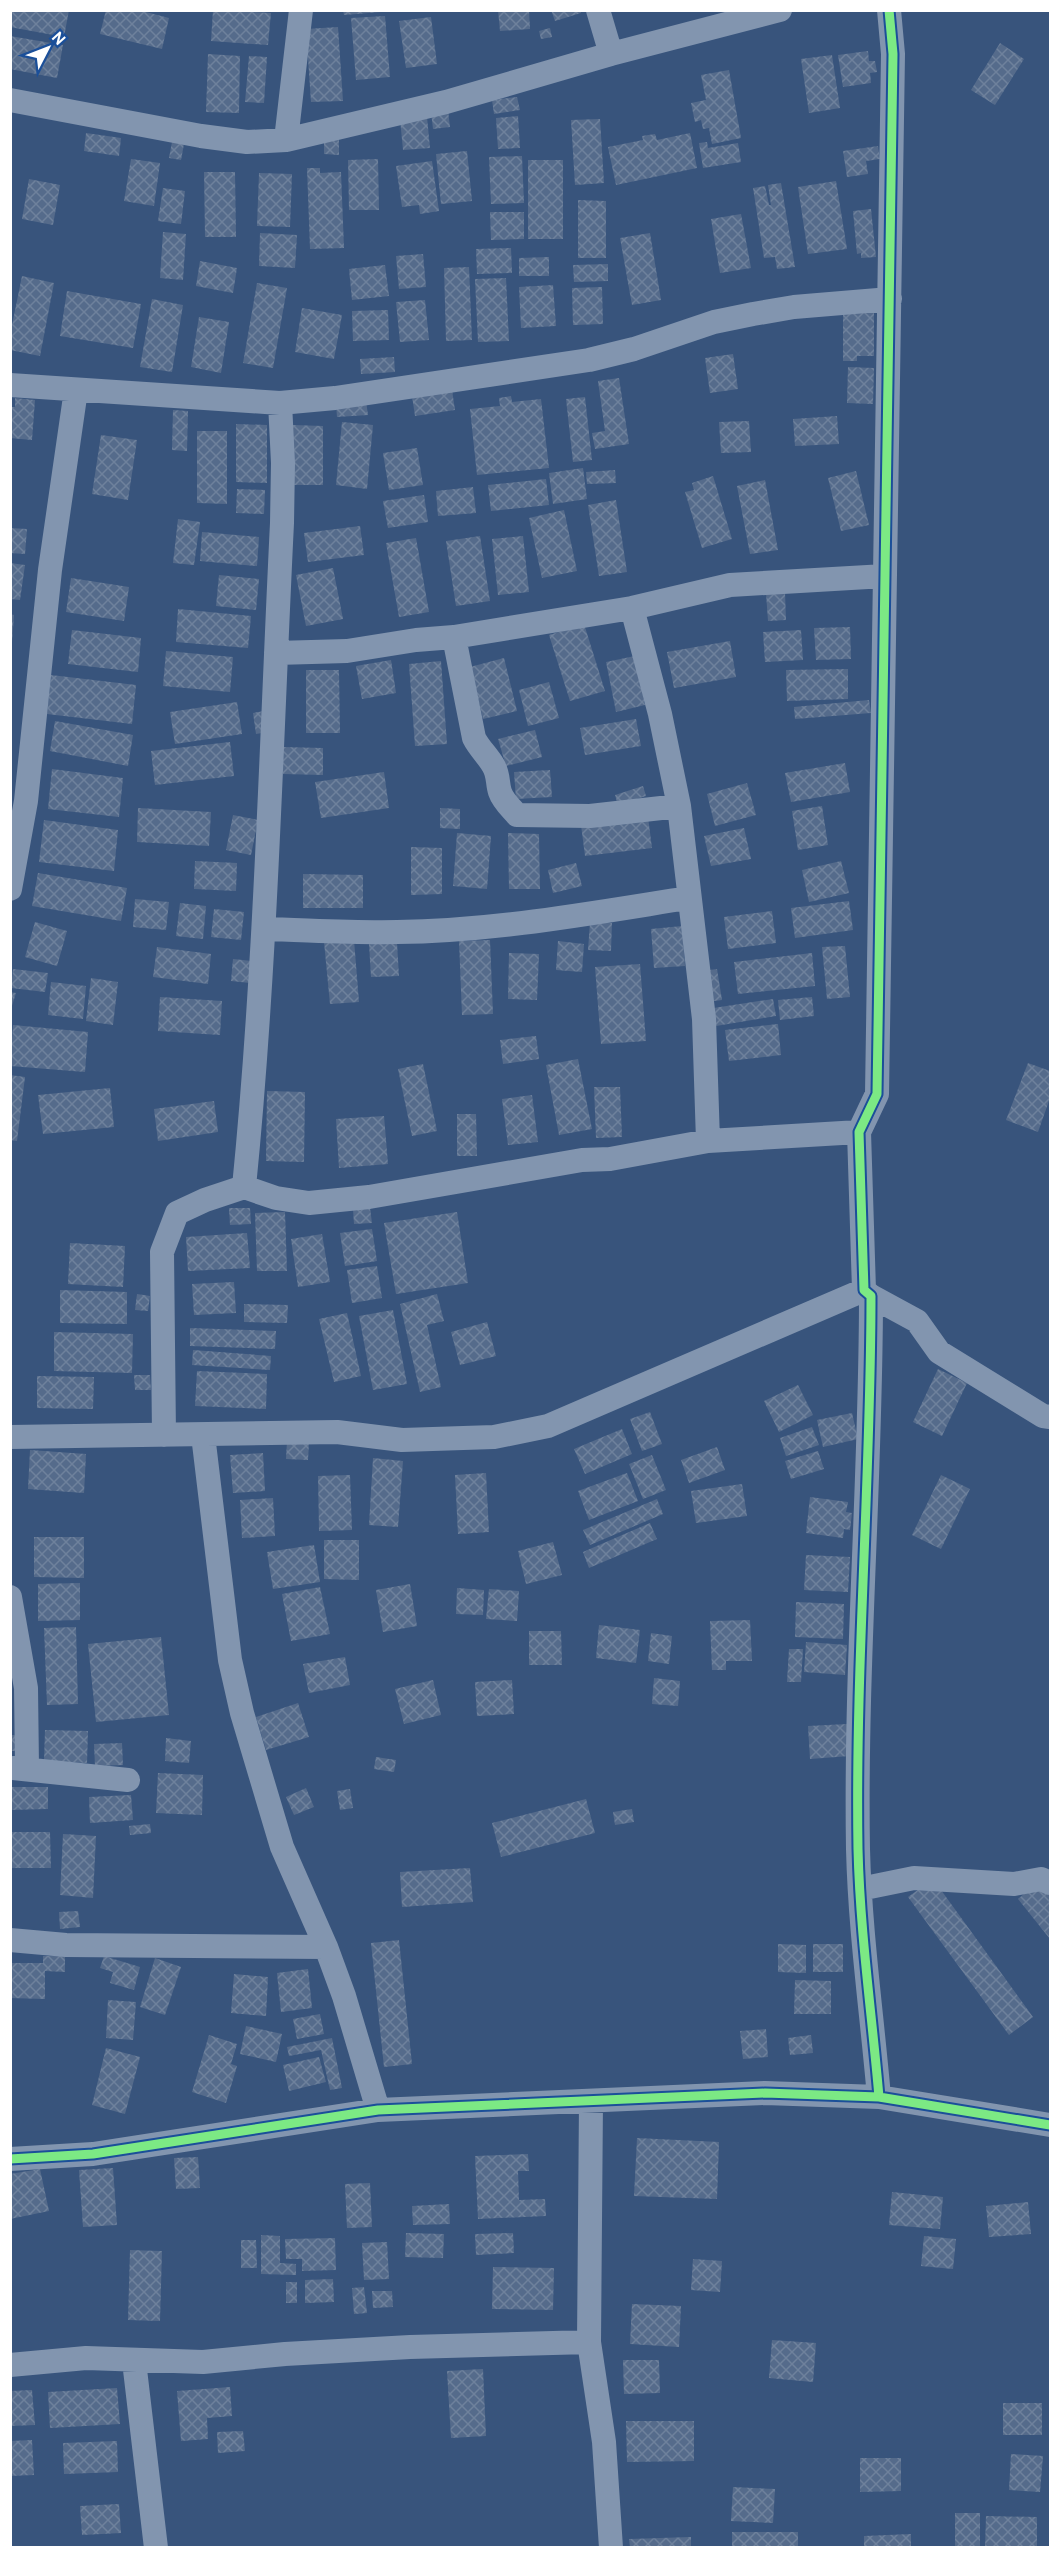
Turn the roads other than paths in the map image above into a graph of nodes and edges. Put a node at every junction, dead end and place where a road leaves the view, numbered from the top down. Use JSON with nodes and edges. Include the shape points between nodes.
{"nodes":[{"id":1,"x":301,"y":10,"type":"edge"},
{"id":2,"x":598,"y":10,"type":"edge"},
{"id":3,"x":780,"y":10,"type":"edge"},
{"id":4,"x":889,"y":10,"type":"edge"},
{"id":5,"x":611,"y":54,"type":"junction"},
{"id":6,"x":10,"y":100,"type":"edge"},
{"id":7,"x":286,"y":140,"type":"junction"},
{"id":8,"x":890,"y":299,"type":"junction"},
{"id":9,"x":10,"y":385,"type":"edge"},
{"id":10,"x":76,"y":390,"type":"junction"},
{"id":11,"x":280,"y":403,"type":"junction"},
{"id":12,"x":885,"y":576,"type":"junction"},
{"id":13,"x":632,"y":608,"type":"junction"},
{"id":14,"x":454,"y":637,"type":"junction"},
{"id":15,"x":276,"y":653,"type":"junction"},
{"id":16,"x":679,"y":806,"type":"junction"},
{"id":17,"x":10,"y":889,"type":"edge"},
{"id":18,"x":688,"y":898,"type":"junction"},
{"id":19,"x":264,"y":929,"type":"junction"},
{"id":20,"x":859,"y":1132,"type":"junction"},
{"id":21,"x":708,"y":1141,"type":"junction"},
{"id":22,"x":244,"y":1187,"type":"junction"},
{"id":23,"x":867,"y":1293,"type":"junction"},
{"id":24,"x":1050,"y":1417,"type":"edge"},
{"id":25,"x":164,"y":1435,"type":"junction"},
{"id":26,"x":202,"y":1435,"type":"junction"},
{"id":27,"x":10,"y":1437,"type":"edge"},
{"id":28,"x":10,"y":1597,"type":"edge"},
{"id":29,"x":19,"y":1768,"type":"edge"},
{"id":30,"x":128,"y":1780,"type":"dead end"},
{"id":31,"x":1050,"y":1883,"type":"edge"},
{"id":32,"x":860,"y":1889,"type":"junction"},
{"id":33,"x":10,"y":1940,"type":"edge"},
{"id":34,"x":326,"y":1947,"type":"junction"},
{"id":35,"x":879,"y":2097,"type":"junction"},
{"id":36,"x":591,"y":2101,"type":"junction"},
{"id":37,"x":378,"y":2110,"type":"junction"},
{"id":38,"x":1050,"y":2125,"type":"edge"},
{"id":39,"x":10,"y":2159,"type":"edge"},
{"id":40,"x":589,"y":2342,"type":"junction"},
{"id":41,"x":134,"y":2361,"type":"junction"},
{"id":42,"x":10,"y":2365,"type":"edge"},
{"id":43,"x":156,"y":2547,"type":"edge"},
{"id":44,"x":610,"y":2547,"type":"edge"}],
"edges":[{"from":1,"to":7,"type":"street"},
{"from":2,"to":5,"type":"street"},
{"from":3,"to":5,"type":"street"},
{"from":4,"to":8,"type":"street","via":[[893,54]]},
{"from":5,"to":7,"type":"street","via":[[446,102]]},
{"from":6,"to":7,"type":"street","via":[[201,136],[247,142]]},
{"from":8,"to":11,"type":"street","via":[[794,307],[743,316],[589,360]]},
{"from":8,"to":12,"type":"street"},
{"from":9,"to":10,"type":"street"},
{"from":10,"to":11,"type":"street"},
{"from":10,"to":17,"type":"street","via":[[50,570],[26,801]]},
{"from":11,"to":15,"type":"street","via":[[283,463]]},
{"from":12,"to":13,"type":"street","via":[[730,585]]},
{"from":12,"to":20,"type":"street","via":[[877,1094]]},
{"from":13,"to":14,"type":"street"},
{"from":13,"to":16,"type":"street"},
{"from":14,"to":15,"type":"street","via":[[347,651]]},
{"from":14,"to":16,"type":"street","via":[[474,738],[498,775],[507,805],[518,814],[590,816]]},
{"from":15,"to":19,"type":"street"},
{"from":16,"to":18,"type":"street"},
{"from":18,"to":19,"type":"street","via":[[465,928],[397,932]]},
{"from":18,"to":21,"type":"street","via":[[704,1018]]},
{"from":19,"to":22,"type":"street"},
{"from":20,"to":21,"type":"street"},
{"from":20,"to":23,"type":"street"},
{"from":21,"to":22,"type":"street","via":[[369,1197],[309,1203],[276,1198]]},
{"from":22,"to":25,"type":"street","via":[[177,1213],[162,1252]]},
{"from":23,"to":24,"type":"street","via":[[917,1321],[939,1352]]},
{"from":23,"to":26,"type":"street","via":[[548,1426],[494,1437],[402,1440],[337,1432]]},
{"from":23,"to":32,"type":"street","via":[[871,1406],[860,1710]]},
{"from":25,"to":26,"type":"street"},
{"from":25,"to":27,"type":"street"},
{"from":26,"to":34,"type":"street","via":[[230,1660],[242,1713],[282,1846]]},
{"from":28,"to":29,"type":"street","via":[[26,1688]]},
{"from":29,"to":30,"type":"street"},
{"from":31,"to":32,"type":"street","via":[[1041,1879],[1014,1884],[914,1878]]},
{"from":32,"to":35,"type":"street"},
{"from":33,"to":34,"type":"street","via":[[66,1945]]},
{"from":34,"to":37,"type":"street"},
{"from":35,"to":36,"type":"street","via":[[765,2093]]},
{"from":35,"to":38,"type":"street"},
{"from":36,"to":37,"type":"street"},
{"from":36,"to":40,"type":"street"},
{"from":37,"to":39,"type":"street","via":[[93,2154]]},
{"from":40,"to":41,"type":"street","via":[[410,2347],[203,2362]]},
{"from":40,"to":44,"type":"street","via":[[604,2442]]},
{"from":41,"to":42,"type":"street","via":[[86,2358]]},
{"from":41,"to":43,"type":"street"}]}
